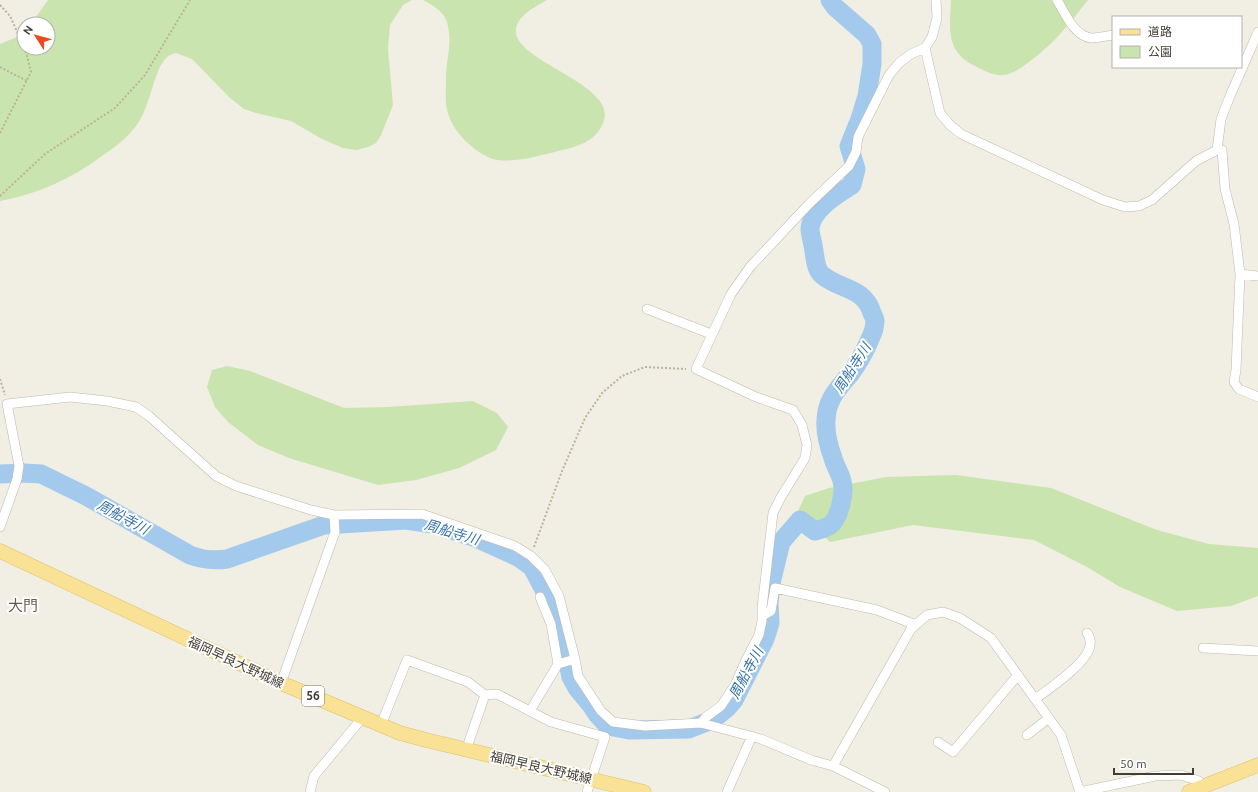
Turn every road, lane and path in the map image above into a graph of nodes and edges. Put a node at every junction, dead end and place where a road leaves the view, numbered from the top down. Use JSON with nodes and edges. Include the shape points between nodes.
{"nodes":[{"id":1,"x":190,"y":0,"type":"edge"},
{"id":2,"x":936,"y":0,"type":"edge"},
{"id":3,"x":1057,"y":0,"type":"edge"},
{"id":4,"x":0,"y":5,"type":"edge"},
{"id":5,"x":16,"y":29,"type":"edge"},
{"id":6,"x":1258,"y":32,"type":"edge"},
{"id":7,"x":1112,"y":35,"type":"edge"},
{"id":8,"x":925,"y":48,"type":"junction"},
{"id":9,"x":1244,"y":52,"type":"edge"},
{"id":10,"x":27,"y":56,"type":"edge"},
{"id":11,"x":0,"y":67,"type":"edge"},
{"id":12,"x":1239,"y":68,"type":"edge"},
{"id":13,"x":27,"y":81,"type":"junction"},
{"id":14,"x":0,"y":134,"type":"edge"},
{"id":15,"x":1217,"y":150,"type":"junction"},
{"id":16,"x":0,"y":196,"type":"edge"},
{"id":17,"x":1240,"y":274,"type":"junction"},
{"id":18,"x":1258,"y":276,"type":"edge"},
{"id":19,"x":647,"y":309,"type":"dead end"},
{"id":20,"x":711,"y":334,"type":"junction"},
{"id":21,"x":696,"y":369,"type":"junction"},
{"id":22,"x":0,"y":379,"type":"edge"},
{"id":23,"x":1258,"y":397,"type":"edge"},
{"id":24,"x":7,"y":404,"type":"junction"},
{"id":25,"x":334,"y":515,"type":"junction"},
{"id":26,"x":0,"y":527,"type":"edge"},
{"id":27,"x":0,"y":550,"type":"edge"},
{"id":28,"x":531,"y":556,"type":"junction"},
{"id":29,"x":540,"y":597,"type":"dead end"},
{"id":30,"x":762,"y":616,"type":"junction"},
{"id":31,"x":916,"y":625,"type":"junction"},
{"id":32,"x":1087,"y":633,"type":"dead end"},
{"id":33,"x":1203,"y":648,"type":"dead end"},
{"id":34,"x":1258,"y":651,"type":"edge"},
{"id":35,"x":574,"y":660,"type":"junction"},
{"id":36,"x":560,"y":663,"type":"junction"},
{"id":37,"x":1018,"y":675,"type":"junction"},
{"id":38,"x":281,"y":683,"type":"junction"},
{"id":39,"x":485,"y":695,"type":"junction"},
{"id":40,"x":1035,"y":699,"type":"junction"},
{"id":41,"x":530,"y":711,"type":"junction"},
{"id":42,"x":363,"y":717,"type":"junction"},
{"id":43,"x":1049,"y":718,"type":"junction"},
{"id":44,"x":701,"y":723,"type":"junction"},
{"id":45,"x":381,"y":724,"type":"junction"},
{"id":46,"x":1027,"y":735,"type":"dead end"},
{"id":47,"x":752,"y":736,"type":"junction"},
{"id":48,"x":938,"y":742,"type":"dead end"},
{"id":49,"x":466,"y":750,"type":"junction"},
{"id":50,"x":1258,"y":765,"type":"edge"},
{"id":51,"x":833,"y":766,"type":"junction"},
{"id":52,"x":589,"y":786,"type":"edge"},
{"id":53,"x":1195,"y":790,"type":"edge"},
{"id":54,"x":310,"y":792,"type":"edge"},
{"id":55,"x":644,"y":792,"type":"edge"},
{"id":56,"x":727,"y":792,"type":"edge"},
{"id":57,"x":885,"y":792,"type":"edge"},
{"id":58,"x":1080,"y":792,"type":"edge"}],
"edges":[{"from":1,"to":16,"type":"path","via":[[145,75],[115,108],[45,154]]},
{"from":2,"to":8,"type":"street","via":[[937,18],[932,37]]},
{"from":3,"to":7,"type":"street","via":[[1074,28],[1082,35],[1091,38]]},
{"from":4,"to":5,"type":"path","via":[[10,16]]},
{"from":6,"to":9,"type":"street"},
{"from":8,"to":15,"type":"street","via":[[940,113],[961,134],[1125,207],[1139,206],[1152,200],[1196,161]]},
{"from":8,"to":20,"type":"street","via":[[905,58],[889,75],[858,137],[856,152],[849,166],[808,204],[750,267],[731,294]]},
{"from":10,"to":13,"type":"path","via":[[31,72]]},
{"from":11,"to":13,"type":"path"},
{"from":12,"to":15,"type":"street","via":[[1221,119]]},
{"from":13,"to":14,"type":"path"},
{"from":15,"to":17,"type":"street","via":[[1222,150],[1225,189],[1234,224]]},
{"from":17,"to":18,"type":"street"},
{"from":17,"to":23,"type":"street","via":[[1234,382],[1239,389]]},
{"from":19,"to":20,"type":"street"},
{"from":20,"to":21,"type":"street"},
{"from":21,"to":28,"type":"path","via":[[645,368],[622,376],[602,392],[585,418],[562,471]]},
{"from":21,"to":30,"type":"street","via":[[793,410],[802,425],[807,445],[805,458],[773,513]]},
{"from":22,"to":24,"type":"path"},
{"from":24,"to":25,"type":"street","via":[[70,398],[107,401],[136,407],[216,476],[236,486]]},
{"from":24,"to":26,"type":"street","via":[[19,466]]},
{"from":25,"to":28,"type":"street","via":[[422,514],[515,546]]},
{"from":25,"to":38,"type":"street","via":[[335,532]]},
{"from":27,"to":38,"type":"main road","name":"福岡早良大野城線","number":"56"},
{"from":28,"to":35,"type":"street","via":[[545,570],[559,596]]},
{"from":29,"to":36,"type":"street","via":[[551,624]]},
{"from":30,"to":31,"type":"street","via":[[771,611],[775,588],[877,610]]},
{"from":30,"to":44,"type":"street","via":[[759,635],[735,685],[721,706]]},
{"from":31,"to":37,"type":"street","via":[[927,615],[943,612],[960,618],[991,638]]},
{"from":31,"to":51,"type":"street","via":[[896,653]]},
{"from":32,"to":40,"type":"street","via":[[1090,646],[1086,656],[1076,668]]},
{"from":33,"to":34,"type":"street"},
{"from":35,"to":36,"type":"street"},
{"from":35,"to":44,"type":"street","via":[[578,676],[601,711],[613,722],[645,726]]},
{"from":36,"to":41,"type":"street"},
{"from":37,"to":40,"type":"street"},
{"from":37,"to":48,"type":"street","via":[[957,755]]},
{"from":38,"to":42,"type":"main road","name":"福岡早良大野城線","number":"56"},
{"from":39,"to":41,"type":"street","via":[[497,694]]},
{"from":39,"to":45,"type":"street","via":[[468,682],[407,660]]},
{"from":39,"to":49,"type":"street"},
{"from":40,"to":43,"type":"street"},
{"from":41,"to":52,"type":"street","via":[[551,722],[605,737]]},
{"from":42,"to":45,"type":"main road","name":"福岡早良大野城線","number":"56"},
{"from":42,"to":54,"type":"street","via":[[314,776]]},
{"from":43,"to":46,"type":"street"},
{"from":43,"to":58,"type":"street","via":[[1061,735]]},
{"from":44,"to":47,"type":"street"},
{"from":45,"to":49,"type":"main road","name":"福岡早良大野城線","number":"56","via":[[400,733]]},
{"from":47,"to":51,"type":"street","via":[[811,760]]},
{"from":47,"to":56,"type":"street"},
{"from":49,"to":52,"type":"main road","name":"福岡早良大野城線","number":"56"},
{"from":50,"to":53,"type":"main road"},
{"from":51,"to":57,"type":"street"},
{"from":52,"to":55,"type":"main road","name":"福岡早良大野城線","number":"56"},
{"from":53,"to":58,"type":"street","via":[[1199,781],[1181,775],[1155,776]]}]}
